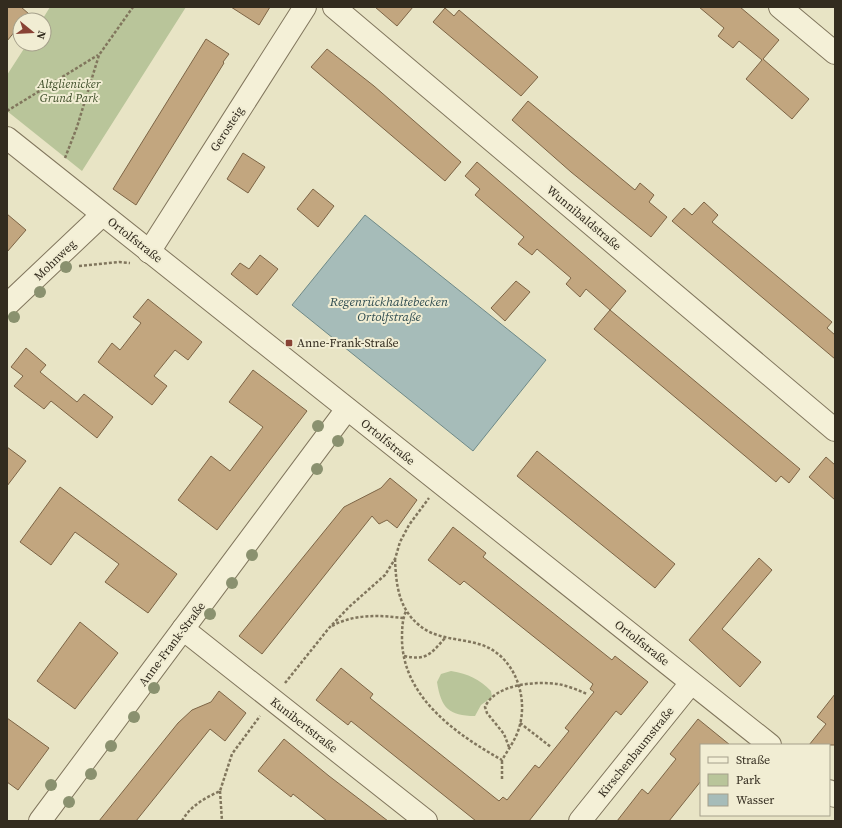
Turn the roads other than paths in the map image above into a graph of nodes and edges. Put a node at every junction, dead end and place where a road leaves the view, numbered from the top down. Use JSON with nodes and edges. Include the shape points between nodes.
{"nodes":[{"id":1,"x":305,"y":7,"type":"edge"},
{"id":2,"x":334,"y":7,"type":"edge"},
{"id":3,"x":780,"y":7,"type":"edge"},
{"id":4,"x":835,"y":53,"type":"edge"},
{"id":5,"x":7,"y":138,"type":"edge"},
{"id":6,"x":102,"y":215,"type":"junction"},
{"id":7,"x":141,"y":258,"type":"junction"},
{"id":8,"x":7,"y":305,"type":"edge"},
{"id":9,"x":346,"y":409,"type":"junction"},
{"id":10,"x":835,"y":430,"type":"edge"},
{"id":11,"x":183,"y":629,"type":"junction"},
{"id":12,"x":692,"y":683,"type":"junction"},
{"id":13,"x":769,"y":744,"type":"edge"},
{"id":14,"x":40,"y":821,"type":"edge"},
{"id":15,"x":426,"y":821,"type":"edge"},
{"id":16,"x":580,"y":821,"type":"edge"}],
"edges":[{"from":1,"to":7,"type":"street","name":"Gerosteig"},
{"from":2,"to":10,"type":"street","name":"Wunnibaldstraße"},
{"from":3,"to":4,"type":"street"},
{"from":5,"to":6,"type":"street","name":"Ortolfstraße"},
{"from":6,"to":7,"type":"street","name":"Ortolfstraße"},
{"from":6,"to":8,"type":"street","name":"Mohnweg"},
{"from":7,"to":9,"type":"street","name":"Ortolfstraße"},
{"from":9,"to":11,"type":"street","name":"Anne-Frank-Straße"},
{"from":9,"to":12,"type":"street","name":"Ortolfstraße"},
{"from":11,"to":14,"type":"street","name":"Anne-Frank-Straße"},
{"from":11,"to":15,"type":"street","name":"Kunibertstraße"},
{"from":12,"to":13,"type":"street","name":"Ortolfstraße"},
{"from":12,"to":16,"type":"street","name":"Kirschenbaumstraße"}]}
